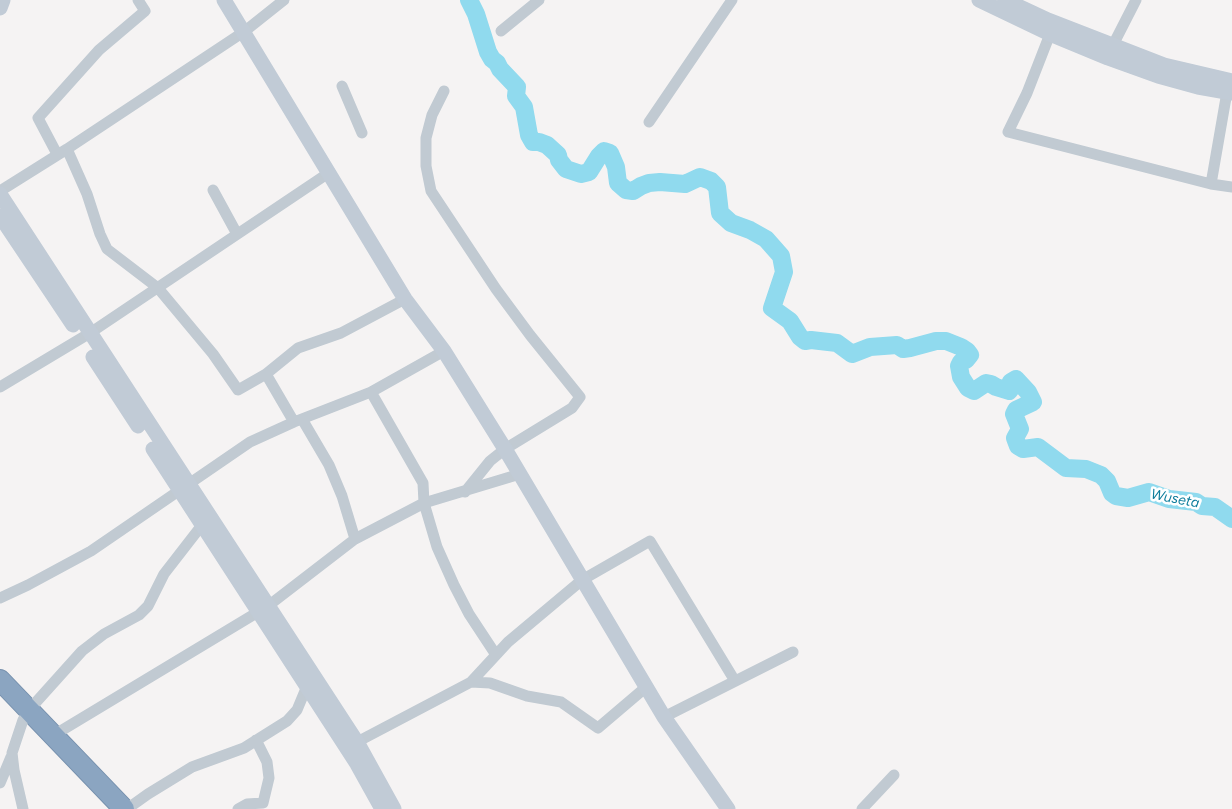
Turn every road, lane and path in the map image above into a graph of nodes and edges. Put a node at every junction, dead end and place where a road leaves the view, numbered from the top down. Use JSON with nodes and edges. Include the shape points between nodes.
{"nodes":[{"id":1,"x":3,"y":0,"type":"edge"},
{"id":2,"x":138,"y":0,"type":"edge"},
{"id":3,"x":224,"y":0,"type":"edge"},
{"id":4,"x":284,"y":0,"type":"edge"},
{"id":5,"x":539,"y":0,"type":"edge"},
{"id":6,"x":732,"y":0,"type":"edge"},
{"id":7,"x":979,"y":0,"type":"edge"},
{"id":8,"x":1005,"y":0,"type":"edge"},
{"id":9,"x":1136,"y":0,"type":"edge"},
{"id":10,"x":0,"y":8,"type":"edge"},
{"id":11,"x":245,"y":31,"type":"junction"},
{"id":12,"x":501,"y":31,"type":"dead end"},
{"id":13,"x":1050,"y":34,"type":"junction"},
{"id":14,"x":1113,"y":45,"type":"junction"},
{"id":15,"x":342,"y":86,"type":"dead end"},
{"id":16,"x":1230,"y":88,"type":"edge"},
{"id":17,"x":444,"y":92,"type":"dead end"},
{"id":18,"x":649,"y":122,"type":"dead end"},
{"id":19,"x":362,"y":133,"type":"dead end"},
{"id":20,"x":62,"y":152,"type":"junction"},
{"id":21,"x":330,"y":172,"type":"junction"},
{"id":22,"x":1211,"y":184,"type":"junction"},
{"id":23,"x":1232,"y":187,"type":"edge"},
{"id":24,"x":0,"y":190,"type":"edge"},
{"id":25,"x":213,"y":190,"type":"dead end"},
{"id":26,"x":0,"y":194,"type":"edge"},
{"id":27,"x":0,"y":216,"type":"edge"},
{"id":28,"x":237,"y":234,"type":"junction"},
{"id":29,"x":158,"y":288,"type":"junction"},
{"id":30,"x":405,"y":299,"type":"junction"},
{"id":31,"x":86,"y":335,"type":"junction"},
{"id":32,"x":444,"y":352,"type":"junction"},
{"id":33,"x":266,"y":374,"type":"junction"},
{"id":34,"x":0,"y":388,"type":"edge"},
{"id":35,"x":371,"y":392,"type":"junction"},
{"id":36,"x":298,"y":420,"type":"junction"},
{"id":37,"x":505,"y":449,"type":"junction"},
{"id":38,"x":520,"y":474,"type":"junction"},
{"id":39,"x":185,"y":487,"type":"junction"},
{"id":40,"x":465,"y":492,"type":"junction"},
{"id":41,"x":424,"y":503,"type":"junction"},
{"id":42,"x":202,"y":525,"type":"junction"},
{"id":43,"x":355,"y":539,"type":"junction"},
{"id":44,"x":582,"y":580,"type":"junction"},
{"id":45,"x":0,"y":598,"type":"edge"},
{"id":46,"x":263,"y":609,"type":"junction"},
{"id":47,"x":793,"y":652,"type":"dead end"},
{"id":48,"x":496,"y":654,"type":"junction"},
{"id":49,"x":0,"y":680,"type":"edge"},
{"id":50,"x":735,"y":681,"type":"junction"},
{"id":51,"x":471,"y":682,"type":"junction"},
{"id":52,"x":306,"y":686,"type":"junction"},
{"id":53,"x":645,"y":688,"type":"junction"},
{"id":54,"x":0,"y":696,"type":"edge"},
{"id":55,"x":26,"y":715,"type":"junction"},
{"id":56,"x":664,"y":717,"type":"junction"},
{"id":57,"x":54,"y":735,"type":"junction"},
{"id":58,"x":256,"y":740,"type":"junction"},
{"id":59,"x":356,"y":742,"type":"junction"},
{"id":60,"x":12,"y":753,"type":"junction"},
{"id":61,"x":894,"y":776,"type":"dead end"},
{"id":62,"x":0,"y":784,"type":"edge"},
{"id":63,"x":23,"y":809,"type":"edge"},
{"id":64,"x":108,"y":809,"type":"edge"},
{"id":65,"x":125,"y":809,"type":"edge"},
{"id":66,"x":238,"y":809,"type":"edge"},
{"id":67,"x":382,"y":809,"type":"edge"},
{"id":68,"x":394,"y":809,"type":"edge"},
{"id":69,"x":728,"y":809,"type":"edge"},
{"id":70,"x":862,"y":809,"type":"edge"}],
"edges":[{"from":1,"to":10,"type":"street"},
{"from":2,"to":20,"type":"street","via":[[145,10],[98,50],[38,118]]},
{"from":3,"to":11,"type":"street"},
{"from":4,"to":11,"type":"street"},
{"from":5,"to":12,"type":"street"},
{"from":6,"to":18,"type":"street"},
{"from":7,"to":13,"type":"street"},
{"from":8,"to":14,"type":"street"},
{"from":9,"to":14,"type":"street"},
{"from":11,"to":20,"type":"street"},
{"from":11,"to":21,"type":"street"},
{"from":13,"to":16,"type":"street","via":[[1158,76],[1198,87]]},
{"from":13,"to":22,"type":"street","via":[[1008,132]]},
{"from":14,"to":16,"type":"street"},
{"from":15,"to":19,"type":"street"},
{"from":16,"to":22,"type":"street"},
{"from":17,"to":37,"type":"street","via":[[432,114],[426,138],[426,166],[431,191],[496,289],[580,397],[572,408]]},
{"from":20,"to":24,"type":"street"},
{"from":20,"to":29,"type":"street","via":[[87,194],[107,249]]},
{"from":21,"to":28,"type":"street"},
{"from":21,"to":30,"type":"street"},
{"from":22,"to":23,"type":"street"},
{"from":25,"to":28,"type":"street"},
{"from":26,"to":31,"type":"street"},
{"from":27,"to":31,"type":"street"},
{"from":28,"to":29,"type":"street"},
{"from":29,"to":31,"type":"street"},
{"from":29,"to":33,"type":"street","via":[[213,354],[238,390]]},
{"from":30,"to":32,"type":"street"},
{"from":30,"to":33,"type":"street","via":[[342,333],[298,348]]},
{"from":31,"to":34,"type":"street"},
{"from":31,"to":39,"type":"street","via":[[156,436]]},
{"from":32,"to":35,"type":"street"},
{"from":32,"to":37,"type":"street"},
{"from":33,"to":36,"type":"street"},
{"from":35,"to":36,"type":"street"},
{"from":35,"to":41,"type":"street","via":[[423,483]]},
{"from":36,"to":39,"type":"street","via":[[250,442]]},
{"from":36,"to":43,"type":"street","via":[[329,465]]},
{"from":37,"to":38,"type":"street"},
{"from":37,"to":40,"type":"street","via":[[490,461]]},
{"from":38,"to":40,"type":"street"},
{"from":38,"to":44,"type":"street"},
{"from":39,"to":42,"type":"street"},
{"from":39,"to":45,"type":"street","via":[[92,551]]},
{"from":39,"to":46,"type":"street"},
{"from":40,"to":41,"type":"street"},
{"from":41,"to":43,"type":"street"},
{"from":41,"to":48,"type":"street","via":[[437,547],[454,585]]},
{"from":42,"to":46,"type":"street"},
{"from":42,"to":55,"type":"street","via":[[164,574],[148,606],[82,651]]},
{"from":43,"to":46,"type":"street"},
{"from":44,"to":48,"type":"street"},
{"from":44,"to":50,"type":"street","via":[[650,540]]},
{"from":44,"to":53,"type":"street"},
{"from":46,"to":52,"type":"street"},
{"from":46,"to":57,"type":"street"},
{"from":46,"to":59,"type":"street"},
{"from":47,"to":50,"type":"street"},
{"from":48,"to":51,"type":"street"},
{"from":49,"to":55,"type":"highway"},
{"from":50,"to":56,"type":"street"},
{"from":51,"to":53,"type":"street","via":[[490,683],[527,696],[560,702],[598,728]]},
{"from":51,"to":59,"type":"street"},
{"from":52,"to":58,"type":"street","via":[[297,710],[287,721]]},
{"from":52,"to":67,"type":"street"},
{"from":53,"to":56,"type":"street"},
{"from":54,"to":55,"type":"highway"},
{"from":55,"to":57,"type":"highway"},
{"from":55,"to":60,"type":"street"},
{"from":55,"to":64,"type":"highway"},
{"from":56,"to":69,"type":"street"},
{"from":57,"to":65,"type":"highway"},
{"from":58,"to":65,"type":"street","via":[[244,748],[192,767]]},
{"from":58,"to":66,"type":"street","via":[[267,762],[269,778],[262,802]]},
{"from":59,"to":68,"type":"street"},
{"from":60,"to":62,"type":"street"},
{"from":60,"to":63,"type":"street"},
{"from":61,"to":70,"type":"street"}]}
